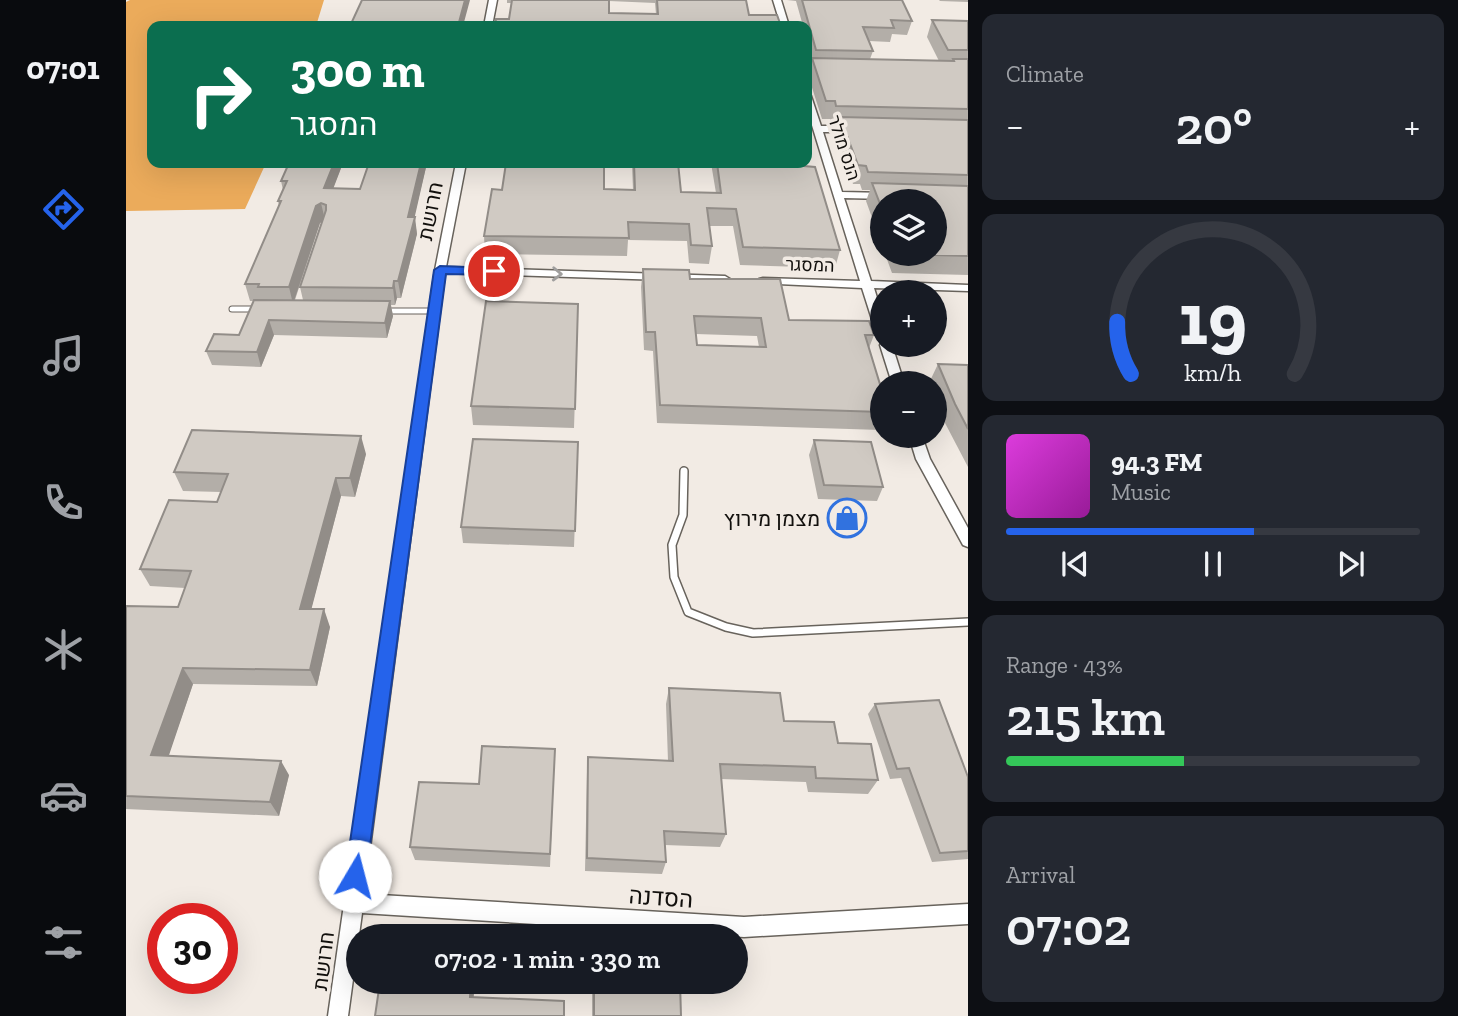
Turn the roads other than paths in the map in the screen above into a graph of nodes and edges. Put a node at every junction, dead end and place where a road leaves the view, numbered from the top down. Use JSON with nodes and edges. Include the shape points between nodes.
{"nodes":[{"id":1,"x":493,"y":0,"type":"edge"},
{"id":2,"x":777,"y":0,"type":"edge"},
{"id":3,"x":489,"y":21,"type":"edge"},
{"id":4,"x":783,"y":21,"type":"edge"},
{"id":5,"x":812,"y":112,"type":"edge"},
{"id":6,"x":817,"y":129,"type":"junction"},
{"id":7,"x":872,"y":130,"type":"edge"},
{"id":8,"x":460,"y":168,"type":"edge"},
{"id":9,"x":838,"y":195,"type":"junction"},
{"id":10,"x":870,"y":196,"type":"edge"},
{"id":11,"x":440,"y":270,"type":"junction"},
{"id":12,"x":743,"y":280,"type":"edge"},
{"id":13,"x":757,"y":281,"type":"edge"},
{"id":14,"x":867,"y":284,"type":"junction"},
{"id":15,"x":968,"y":288,"type":"edge"},
{"id":16,"x":870,"y":294,"type":"edge"},
{"id":17,"x":232,"y":309,"type":"dead end"},
{"id":18,"x":271,"y":309,"type":"edge"},
{"id":19,"x":380,"y":311,"type":"edge"},
{"id":20,"x":434,"y":312,"type":"junction"},
{"id":21,"x":919,"y":448,"type":"edge"},
{"id":22,"x":684,"y":471,"type":"dead end"},
{"id":23,"x":968,"y":541,"type":"edge"},
{"id":24,"x":968,"y":622,"type":"edge"},
{"id":25,"x":352,"y":902,"type":"junction"},
{"id":26,"x":968,"y":914,"type":"edge"},
{"id":27,"x":338,"y":1016,"type":"edge"}],
"edges":[{"from":1,"to":3,"type":"street"},
{"from":2,"to":4,"type":"street"},
{"from":5,"to":6,"type":"street","name":"הנס מולר"},
{"from":6,"to":7,"type":"street"},
{"from":6,"to":9,"type":"street","name":"הנס מולר"},
{"from":8,"to":11,"type":"street","name":"חרושת"},
{"from":9,"to":10,"type":"street"},
{"from":9,"to":14,"type":"street","name":"הנס מולר"},
{"from":11,"to":12,"type":"street","one_way":true},
{"from":11,"to":20,"type":"street","name":"חרושת"},
{"from":13,"to":14,"type":"street","name":"המסגר"},
{"from":14,"to":15,"type":"street","name":"המסגר"},
{"from":14,"to":16,"type":"street","name":"הנס מולר"},
{"from":17,"to":18,"type":"lane"},
{"from":19,"to":20,"type":"lane"},
{"from":20,"to":25,"type":"street","name":"חרושת"},
{"from":21,"to":23,"type":"street"},
{"from":22,"to":24,"type":"lane","via":[[683,514],[672,545],[674,577],[688,612],[753,633]]},
{"from":25,"to":26,"type":"street","name":"הסדנה","via":[[744,927]]},
{"from":25,"to":27,"type":"street","name":"חרושת"}]}
